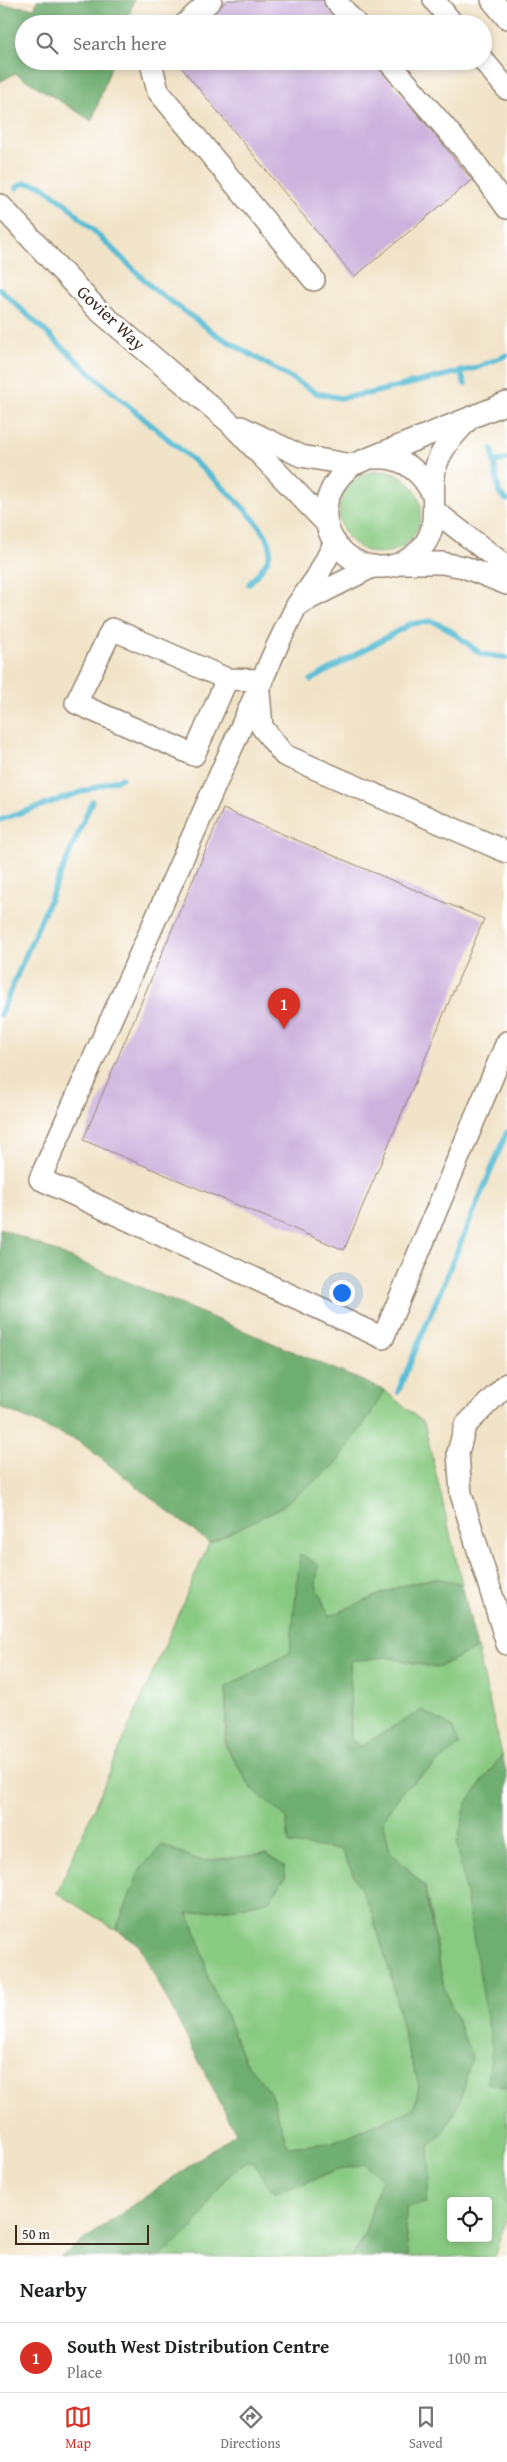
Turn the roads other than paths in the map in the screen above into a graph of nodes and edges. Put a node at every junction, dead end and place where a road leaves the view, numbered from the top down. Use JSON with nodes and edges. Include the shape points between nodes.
{"nodes":[{"id":1,"x":211,"y":0,"type":"edge"},
{"id":2,"x":335,"y":0,"type":"edge"},
{"id":3,"x":434,"y":0,"type":"edge"},
{"id":4,"x":492,"y":0,"type":"edge"},
{"id":5,"x":195,"y":15,"type":"edge"},
{"id":6,"x":348,"y":15,"type":"edge"},
{"id":7,"x":446,"y":15,"type":"edge"},
{"id":8,"x":507,"y":18,"type":"edge"},
{"id":9,"x":153,"y":70,"type":"edge"},
{"id":10,"x":396,"y":70,"type":"edge"},
{"id":11,"x":491,"y":70,"type":"edge"},
{"id":12,"x":507,"y":89,"type":"edge"},
{"id":13,"x":0,"y":205,"type":"edge"},
{"id":14,"x":507,"y":208,"type":"edge"},
{"id":15,"x":314,"y":280,"type":"dead end"},
{"id":16,"x":507,"y":404,"type":"edge"},
{"id":17,"x":471,"y":417,"type":"junction"},
{"id":18,"x":229,"y":422,"type":"junction"},
{"id":19,"x":360,"y":462,"type":"junction"},
{"id":20,"x":434,"y":503,"type":"junction"},
{"id":21,"x":331,"y":533,"type":"junction"},
{"id":22,"x":400,"y":563,"type":"junction"},
{"id":23,"x":374,"y":566,"type":"junction"},
{"id":24,"x":507,"y":567,"type":"edge"},
{"id":25,"x":507,"y":584,"type":"edge"},
{"id":26,"x":297,"y":605,"type":"junction"},
{"id":27,"x":227,"y":679,"type":"junction"},
{"id":28,"x":261,"y":686,"type":"junction"},
{"id":29,"x":507,"y":852,"type":"edge"},
{"id":30,"x":507,"y":1042,"type":"edge"},
{"id":31,"x":507,"y":1384,"type":"edge"},
{"id":32,"x":507,"y":1644,"type":"edge"}],
"edges":[{"from":1,"to":5,"type":"street"},
{"from":2,"to":6,"type":"street"},
{"from":3,"to":7,"type":"street"},
{"from":4,"to":8,"type":"street"},
{"from":9,"to":15,"type":"street","via":[[158,91]]},
{"from":10,"to":14,"type":"street","via":[[473,160]]},
{"from":11,"to":12,"type":"street"},
{"from":13,"to":18,"type":"street","name":"Govier Way","via":[[98,310]]},
{"from":16,"to":17,"type":"street"},
{"from":17,"to":19,"type":"street"},
{"from":17,"to":20,"type":"street","via":[[448,440],[436,469]]},
{"from":18,"to":19,"type":"street","name":"Govier Way","via":[[301,456]]},
{"from":18,"to":21,"type":"street","name":"Govier Way"},
{"from":19,"to":20,"type":"street","via":[[383,457],[407,464],[425,480]]},
{"from":19,"to":21,"type":"street","via":[[339,476],[330,490],[326,507]]},
{"from":20,"to":22,"type":"street","via":[[433,528],[426,543]]},
{"from":20,"to":24,"type":"street"},
{"from":21,"to":23,"type":"street","via":[[352,558]]},
{"from":21,"to":26,"type":"street","via":[[317,577]]},
{"from":22,"to":23,"type":"street"},
{"from":22,"to":25,"type":"street","via":[[464,566]]},
{"from":23,"to":26,"type":"street"},
{"from":26,"to":28,"type":"street"},
{"from":27,"to":27,"type":"street","via":[[194,755],[76,704],[112,629]]},
{"from":27,"to":28,"type":"street"},
{"from":28,"to":29,"type":"street","via":[[262,727],[284,755]]},
{"from":28,"to":30,"type":"street","via":[[229,751],[40,1179],[383,1338]]},
{"from":31,"to":32,"type":"street","via":[[465,1426],[458,1453],[462,1494]]}]}
